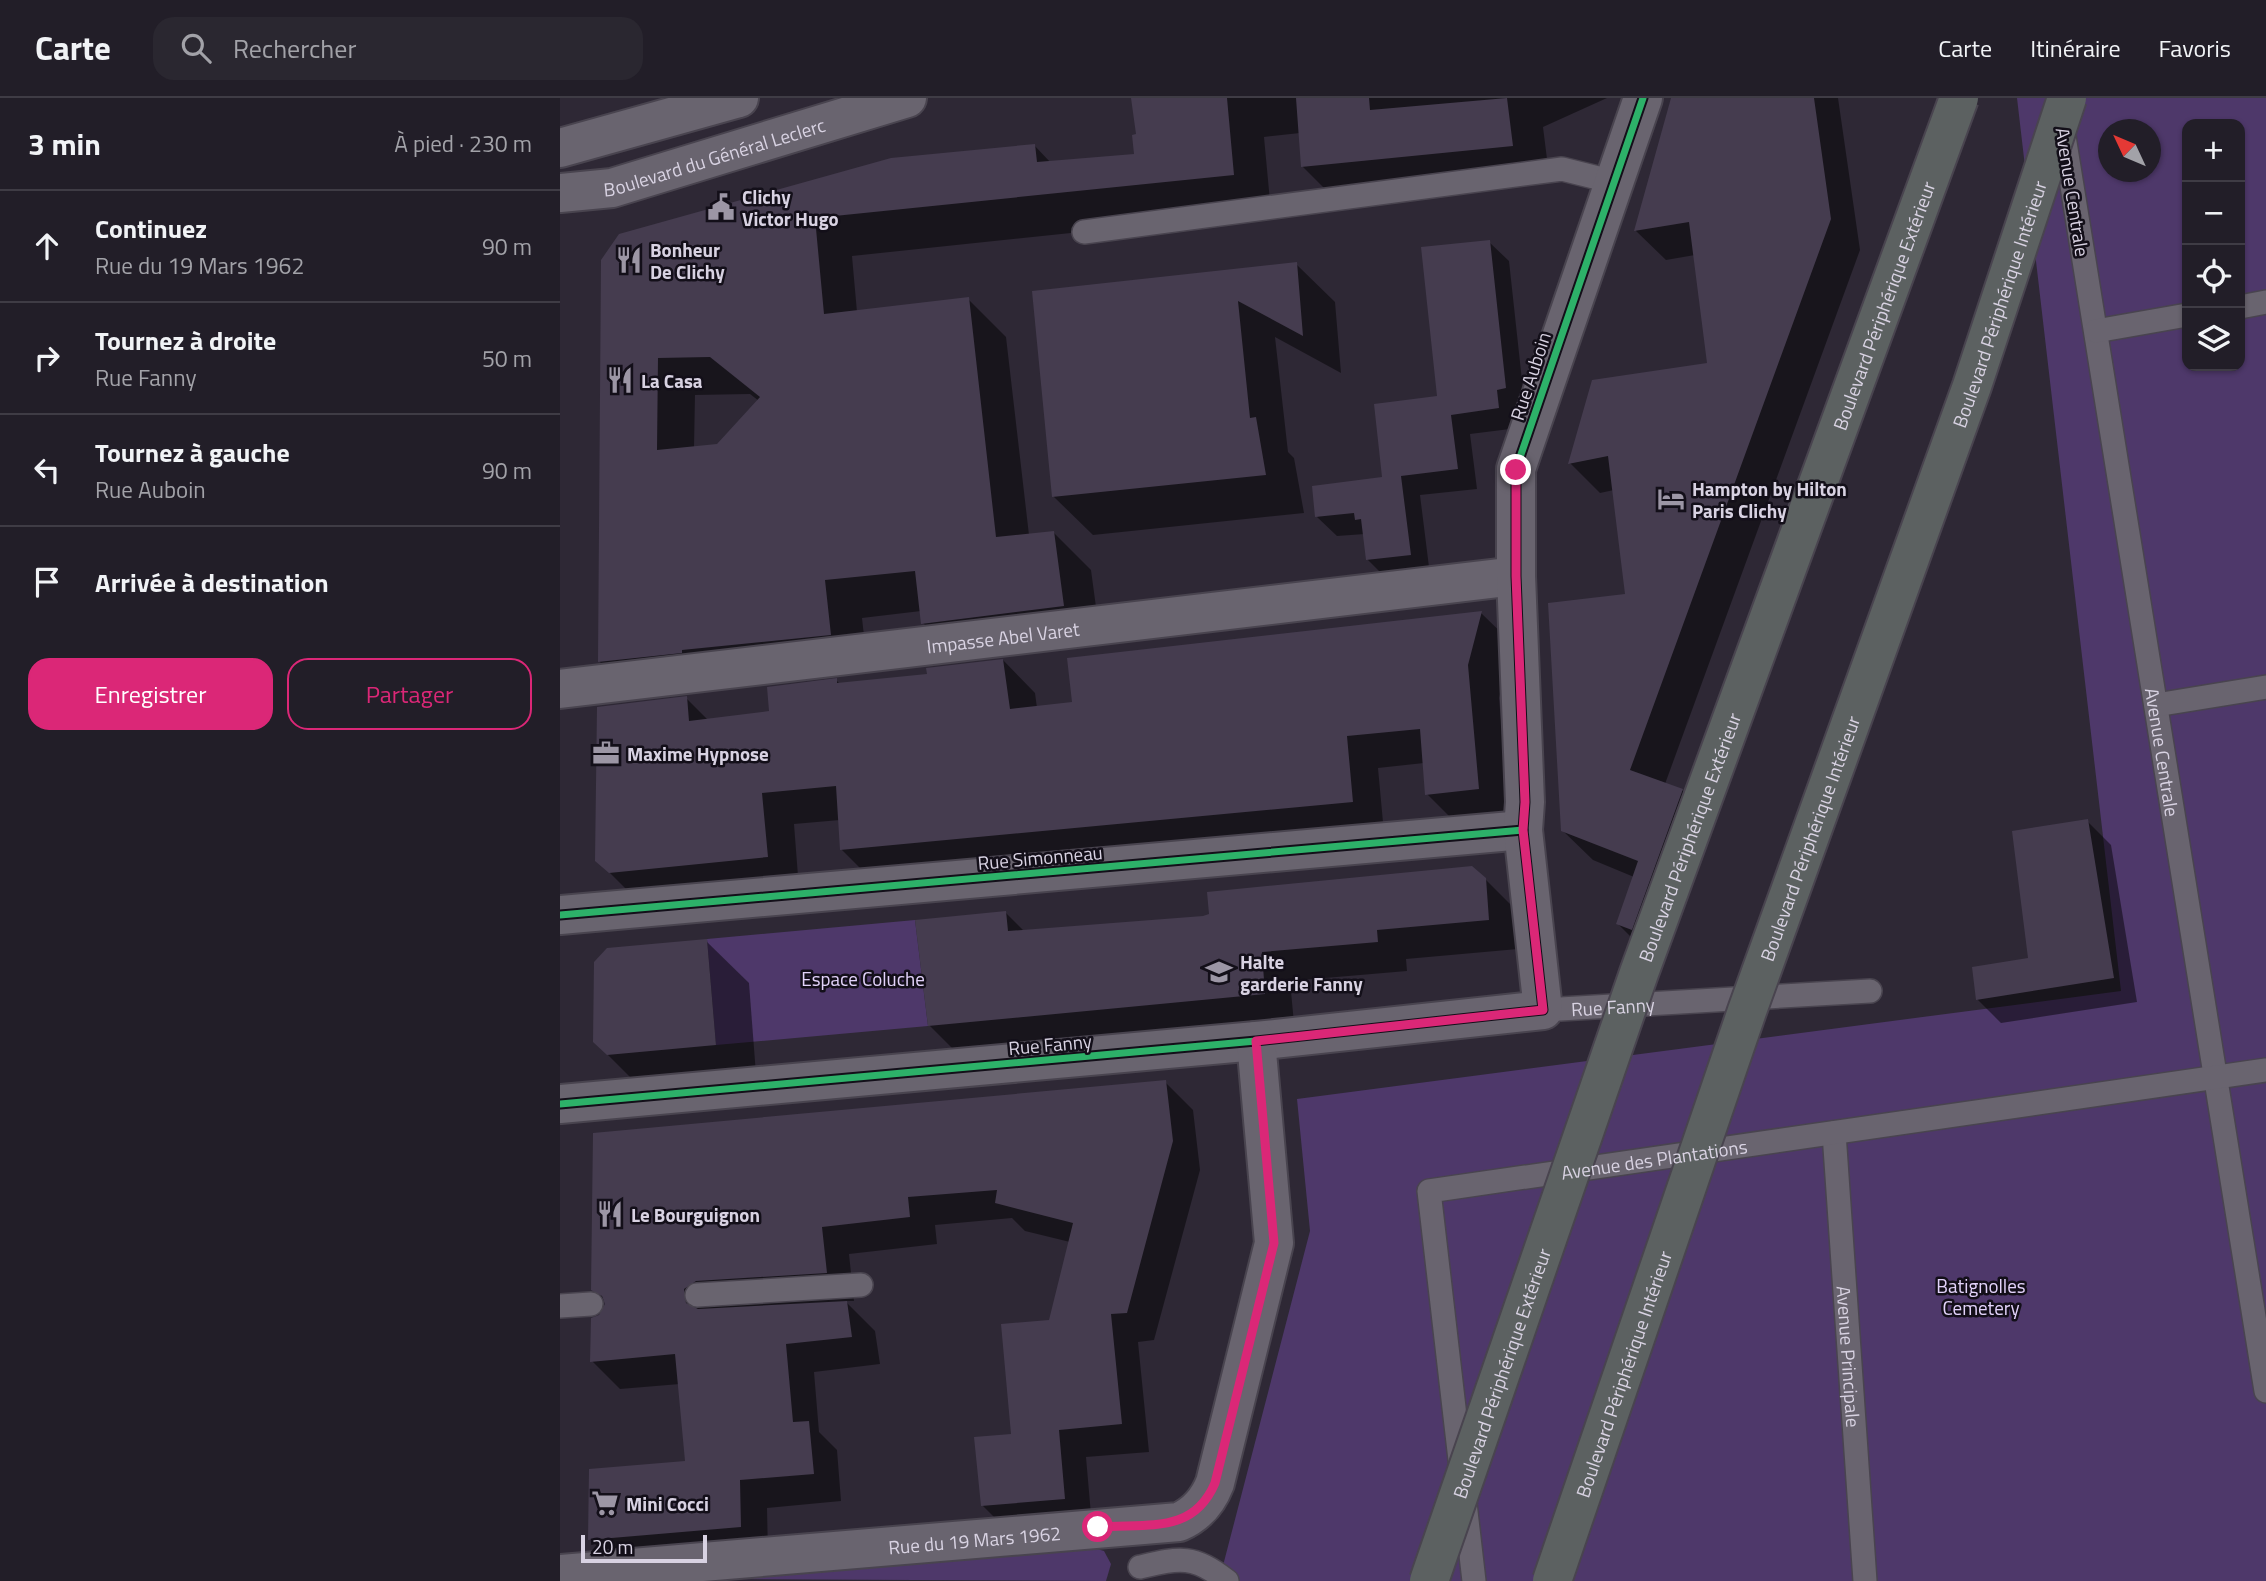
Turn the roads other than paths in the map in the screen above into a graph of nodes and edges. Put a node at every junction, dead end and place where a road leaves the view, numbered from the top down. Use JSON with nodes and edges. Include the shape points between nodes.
{"nodes":[{"id":1,"x":739,"y":98,"type":"edge"},
{"id":2,"x":907,"y":98,"type":"edge"},
{"id":3,"x":1643,"y":98,"type":"edge"},
{"id":4,"x":1959,"y":98,"type":"edge"},
{"id":5,"x":2064,"y":105,"type":"edge"},
{"id":6,"x":560,"y":148,"type":"edge"},
{"id":7,"x":1614,"y":181,"type":"junction"},
{"id":8,"x":560,"y":193,"type":"edge"},
{"id":9,"x":1084,"y":232,"type":"dead end"},
{"id":10,"x":2266,"y":302,"type":"edge"},
{"id":11,"x":2245,"y":306,"type":"edge"},
{"id":12,"x":2182,"y":317,"type":"edge"},
{"id":13,"x":2096,"y":331,"type":"junction"},
{"id":14,"x":1516,"y":576,"type":"junction"},
{"id":15,"x":2266,"y":687,"type":"edge"},
{"id":16,"x":560,"y":689,"type":"edge"},
{"id":17,"x":2156,"y":705,"type":"junction"},
{"id":18,"x":1523,"y":830,"type":"junction"},
{"id":19,"x":560,"y":915,"type":"edge"},
{"id":20,"x":1870,"y":991,"type":"dead end"},
{"id":21,"x":1543,"y":1010,"type":"junction"},
{"id":22,"x":1256,"y":1041,"type":"junction"},
{"id":23,"x":2266,"y":1070,"type":"edge"},
{"id":24,"x":2216,"y":1078,"type":"junction"},
{"id":25,"x":560,"y":1104,"type":"edge"},
{"id":26,"x":1834,"y":1133,"type":"junction"},
{"id":27,"x":861,"y":1285,"type":"dead end"},
{"id":28,"x":697,"y":1294,"type":"dead end"},
{"id":29,"x":591,"y":1304,"type":"dead end"},
{"id":30,"x":560,"y":1306,"type":"edge"},
{"id":31,"x":2266,"y":1391,"type":"edge"},
{"id":32,"x":1150,"y":1523,"type":"junction"},
{"id":33,"x":560,"y":1574,"type":"edge"},
{"id":34,"x":1139,"y":1574,"type":"edge"},
{"id":35,"x":1227,"y":1581,"type":"edge"},
{"id":36,"x":1429,"y":1581,"type":"edge"},
{"id":37,"x":1474,"y":1581,"type":"edge"},
{"id":38,"x":1552,"y":1581,"type":"edge"},
{"id":39,"x":1865,"y":1581,"type":"edge"}],
"edges":[{"from":1,"to":6,"type":"street"},
{"from":2,"to":8,"type":"street","name":"Boulevard du Général Leclerc","via":[[612,188]]},
{"from":3,"to":7,"type":"street","name":"Rue Auboin"},
{"from":4,"to":36,"type":"highway","name":"Boulevard Périphérique Extérieur","bridge":true,"via":[[1639,973]]},
{"from":5,"to":13,"type":"lane","name":"Avenue Centrale"},
{"from":5,"to":38,"type":"highway","name":"Boulevard Périphérique Intérieur","bridge":true,"via":[[1972,386],[1743,1024]]},
{"from":7,"to":9,"type":"lane","via":[[1562,169]]},
{"from":7,"to":14,"type":"street","name":"Rue Auboin","via":[[1516,470]]},
{"from":10,"to":11,"type":"lane"},
{"from":12,"to":13,"type":"lane"},
{"from":13,"to":17,"type":"lane","name":"Avenue Centrale"},
{"from":14,"to":16,"type":"street","name":"Impasse Abel Varet"},
{"from":14,"to":18,"type":"street","name":"Rue Auboin"},
{"from":15,"to":17,"type":"lane"},
{"from":17,"to":24,"type":"lane","name":"Avenue Centrale"},
{"from":18,"to":19,"type":"street","name":"Rue Simonneau"},
{"from":18,"to":21,"type":"street","name":"Rue Auboin"},
{"from":20,"to":21,"type":"lane","name":"Rue Fanny"},
{"from":21,"to":22,"type":"street","name":"Rue Fanny"},
{"from":22,"to":25,"type":"street","name":"Rue Fanny"},
{"from":22,"to":32,"type":"street","name":"Rue du 19 Mars 1962","via":[[1274,1243],[1210,1495],[1191,1517]]},
{"from":23,"to":24,"type":"lane","name":"Avenue des Plantations"},
{"from":24,"to":26,"type":"lane","name":"Avenue des Plantations"},
{"from":24,"to":31,"type":"lane","name":"Avenue Centrale"},
{"from":26,"to":37,"type":"lane","name":"Avenue des Plantations","via":[[1429,1191]]},
{"from":26,"to":39,"type":"lane","name":"Avenue Principale"},
{"from":27,"to":28,"type":"lane"},
{"from":29,"to":30,"type":"lane"},
{"from":32,"to":33,"type":"street","name":"Rue du 19 Mars 1962"},
{"from":32,"to":34,"type":"lane"},
{"from":34,"to":35,"type":"lane","via":[[1184,1557]]}]}
